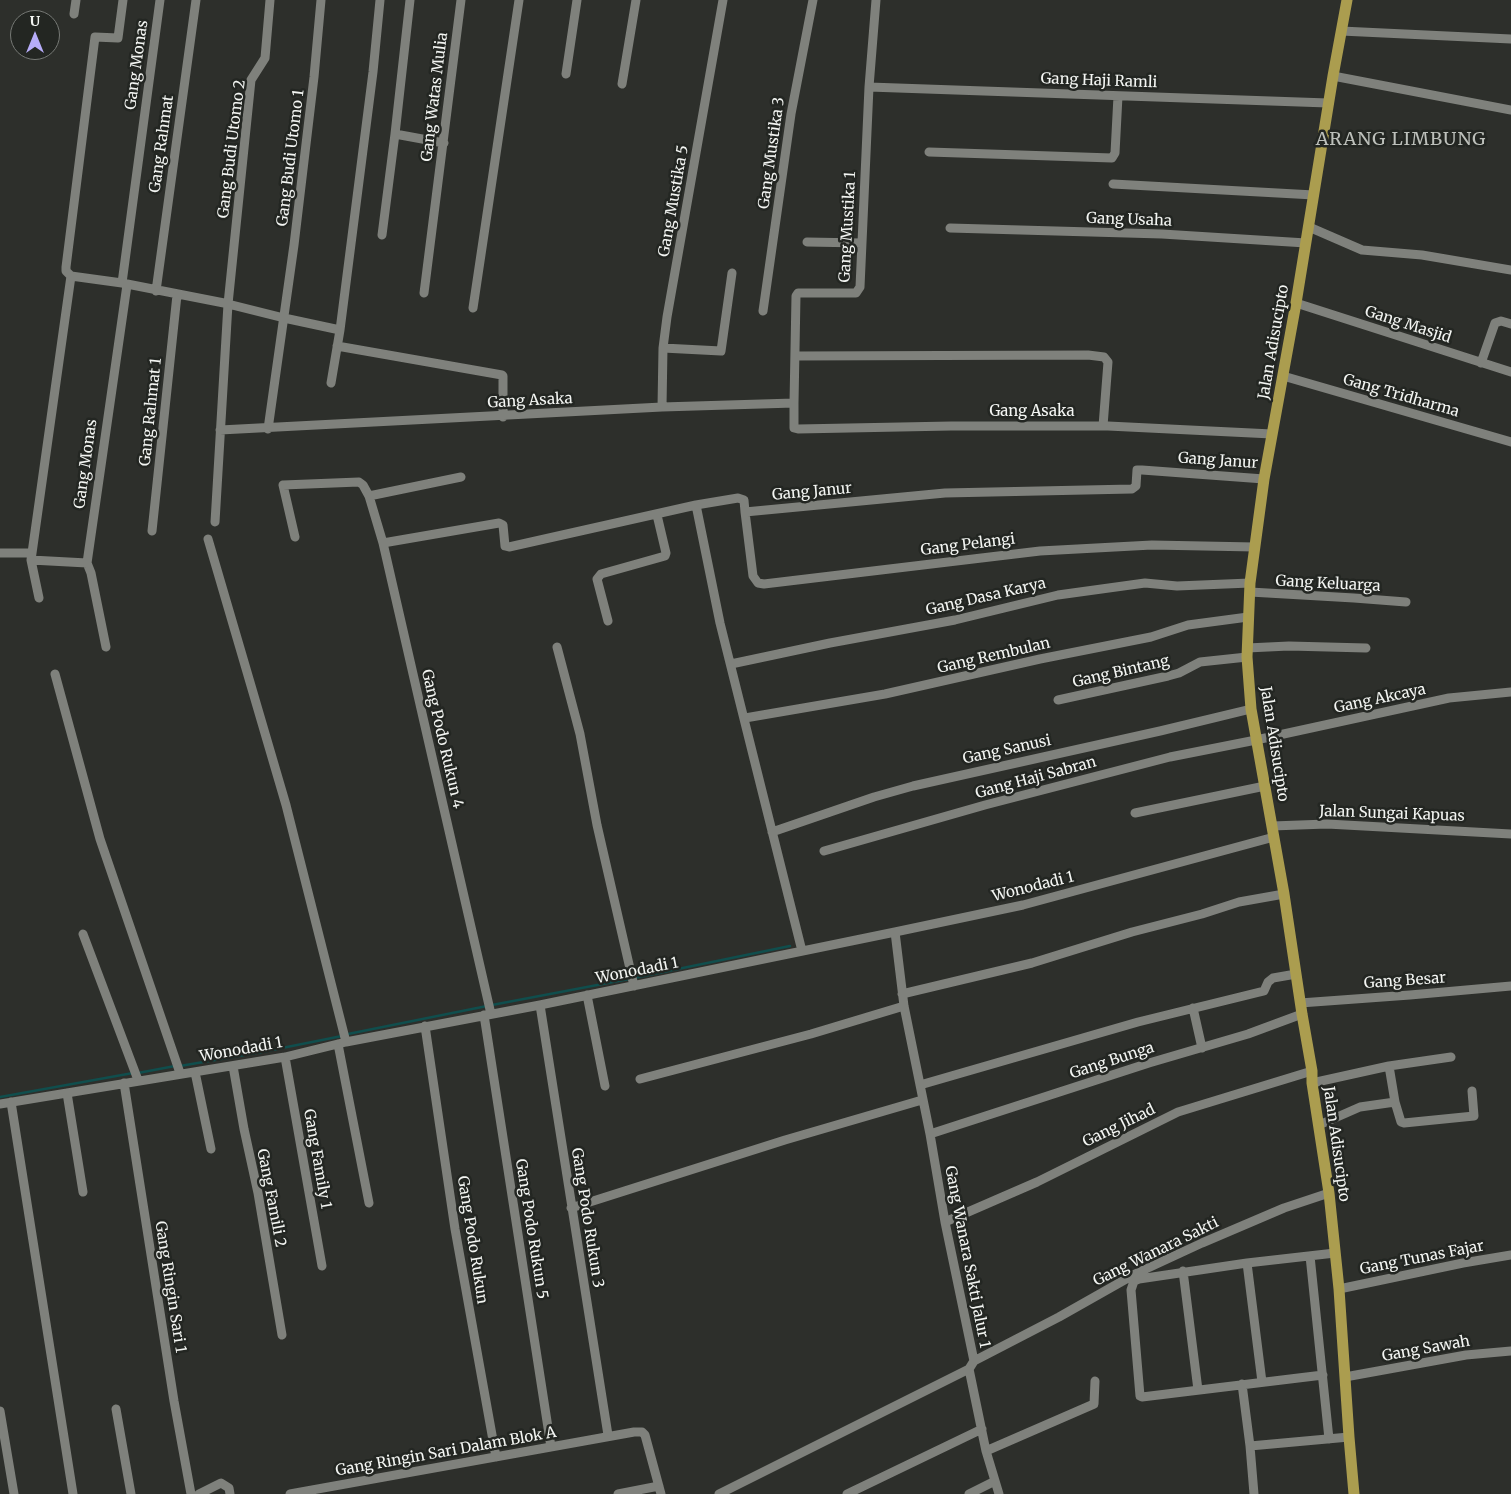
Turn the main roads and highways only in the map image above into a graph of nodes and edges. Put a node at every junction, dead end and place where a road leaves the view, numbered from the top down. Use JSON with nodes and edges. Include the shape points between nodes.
{"nodes":[{"id":1,"x":1347,"y":0,"type":"edge"},
{"id":2,"x":1354,"y":1494,"type":"edge"}],
"edges":[{"from":1,"to":2,"type":"main road","name":"Jalan Adisucipto","via":[[1264,479],[1250,588],[1247,653],[1251,708],[1284,894],[1329,1193]]}]}
